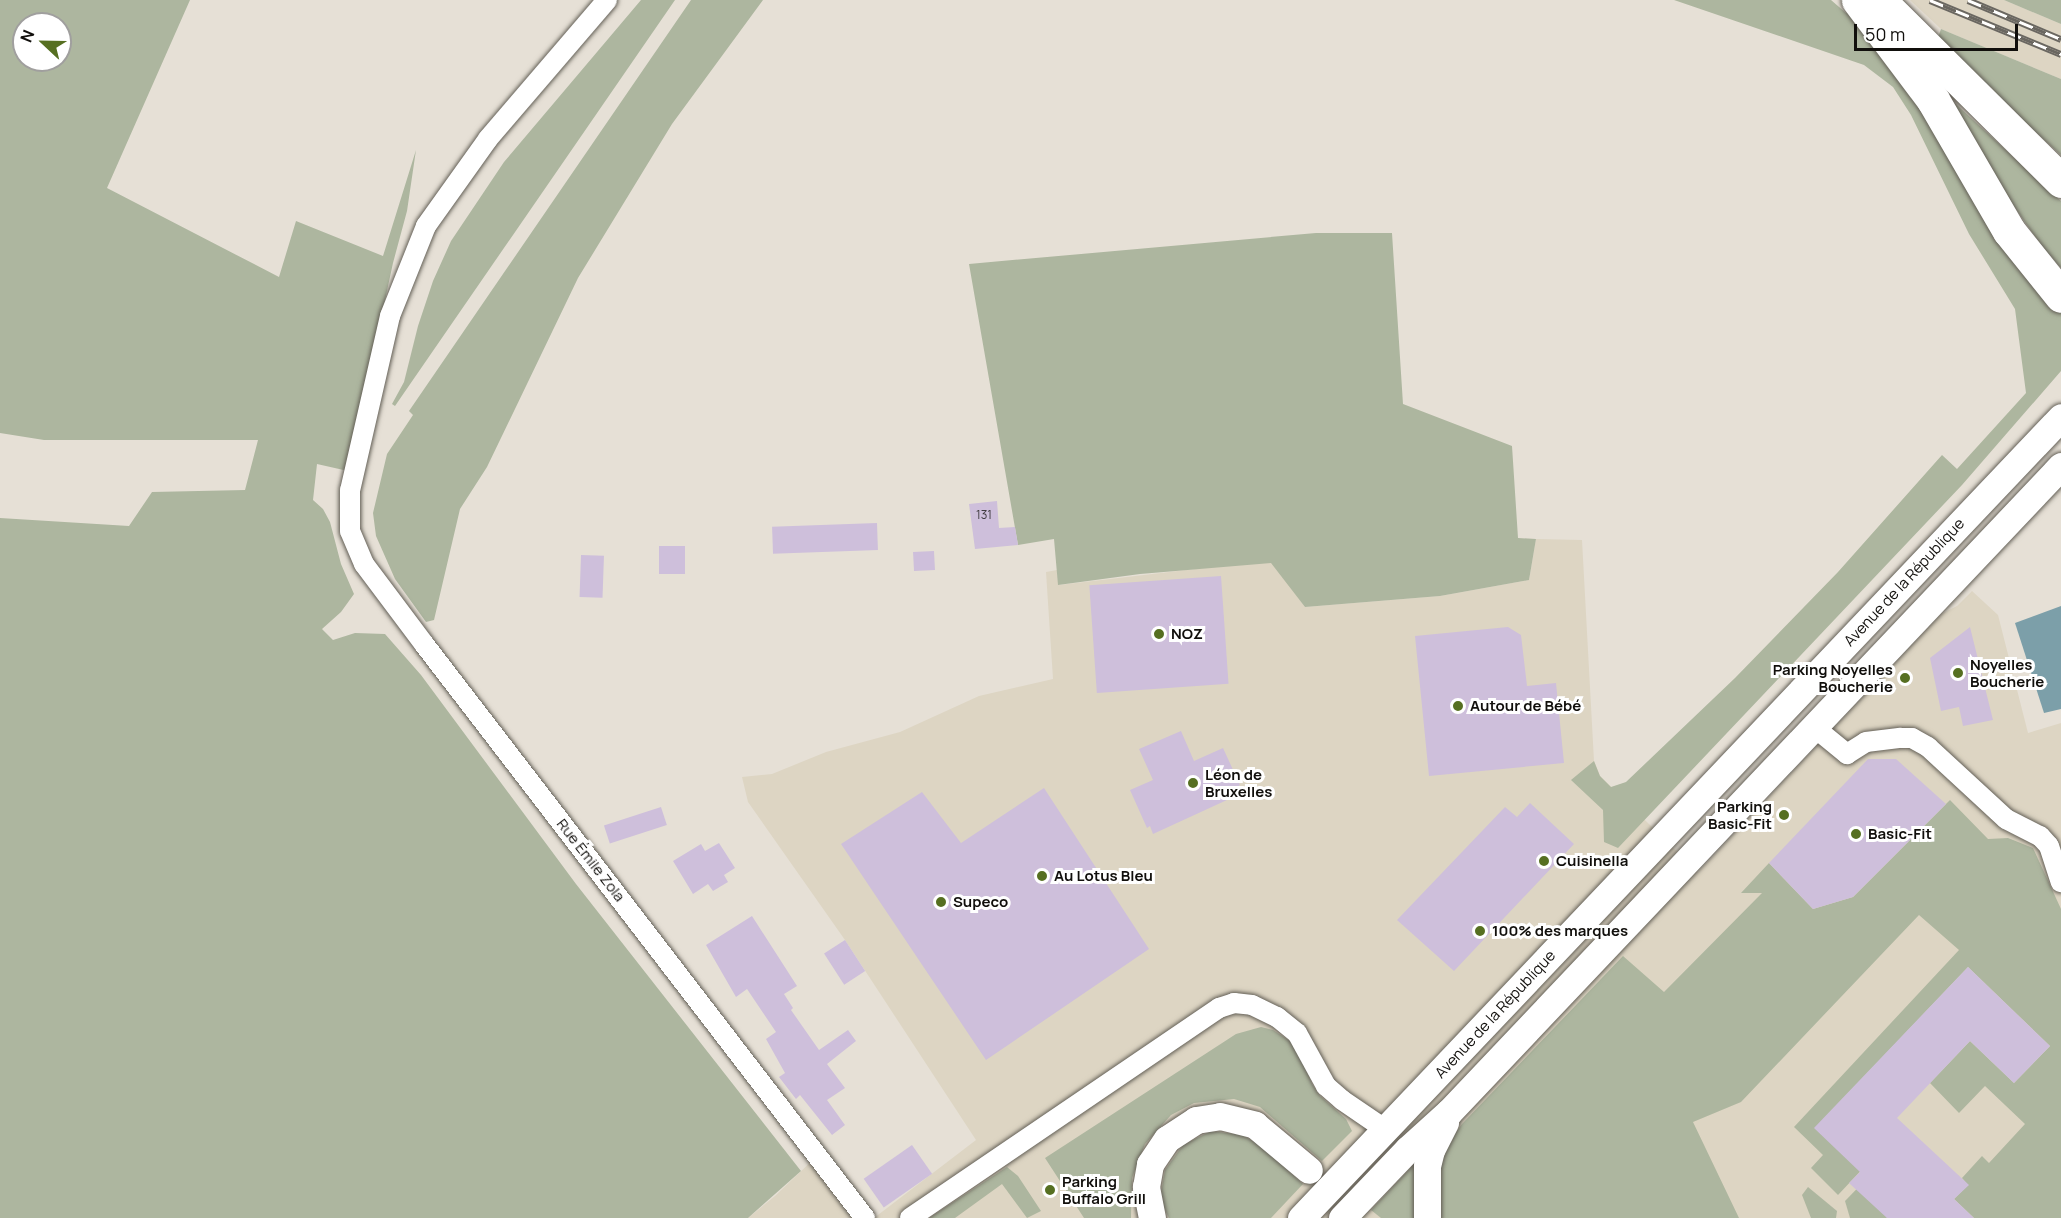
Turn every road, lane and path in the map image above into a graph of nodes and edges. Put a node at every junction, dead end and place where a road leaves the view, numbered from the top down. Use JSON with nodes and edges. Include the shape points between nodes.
{"nodes":[{"id":1,"x":607,"y":0,"type":"edge"},
{"id":2,"x":1858,"y":0,"type":"edge"},
{"id":3,"x":1878,"y":0,"type":"edge"},
{"id":4,"x":2061,"y":181,"type":"edge"},
{"id":5,"x":2061,"y":296,"type":"edge"},
{"id":6,"x":2061,"y":417,"type":"edge"},
{"id":7,"x":2061,"y":466,"type":"edge"},
{"id":8,"x":1814,"y":728,"type":"junction"},
{"id":9,"x":2061,"y":882,"type":"edge"},
{"id":10,"x":1449,"y":1112,"type":"junction"},
{"id":11,"x":1386,"y":1130,"type":"junction"},
{"id":12,"x":1309,"y":1170,"type":"dead end"},
{"id":13,"x":865,"y":1218,"type":"edge"},
{"id":14,"x":910,"y":1218,"type":"edge"},
{"id":15,"x":1152,"y":1218,"type":"edge"},
{"id":16,"x":1301,"y":1218,"type":"edge"},
{"id":17,"x":1342,"y":1218,"type":"edge"},
{"id":18,"x":1427,"y":1218,"type":"edge"}],
"edges":[{"from":1,"to":13,"type":"street","name":"Rue Émile Zola","via":[[488,139],[426,226],[390,316],[350,490],[350,531],[364,564]]},
{"from":2,"to":5,"type":"highway","via":[[1933,100],[2009,231]]},
{"from":3,"to":4,"type":"highway"},
{"from":6,"to":11,"type":"main road","name":"Avenue de la République"},
{"from":7,"to":8,"type":"main road"},
{"from":8,"to":9,"type":"street","via":[[1847,754],[1866,742],[1901,738],[1912,738],[1928,747],[2006,819],[2040,836],[2049,846]]},
{"from":8,"to":10,"type":"main road"},
{"from":10,"to":17,"type":"main road"},
{"from":10,"to":18,"type":"main road","via":[[1426,1166]]},
{"from":11,"to":14,"type":"street","via":[[1326,1086],[1297,1033],[1277,1017],[1234,1003],[1218,1008]]},
{"from":11,"to":16,"type":"main road","name":"Avenue de la République"},
{"from":12,"to":15,"type":"main road","via":[[1255,1125],[1220,1116],[1196,1120],[1167,1139],[1150,1164],[1146,1187]]}]}
